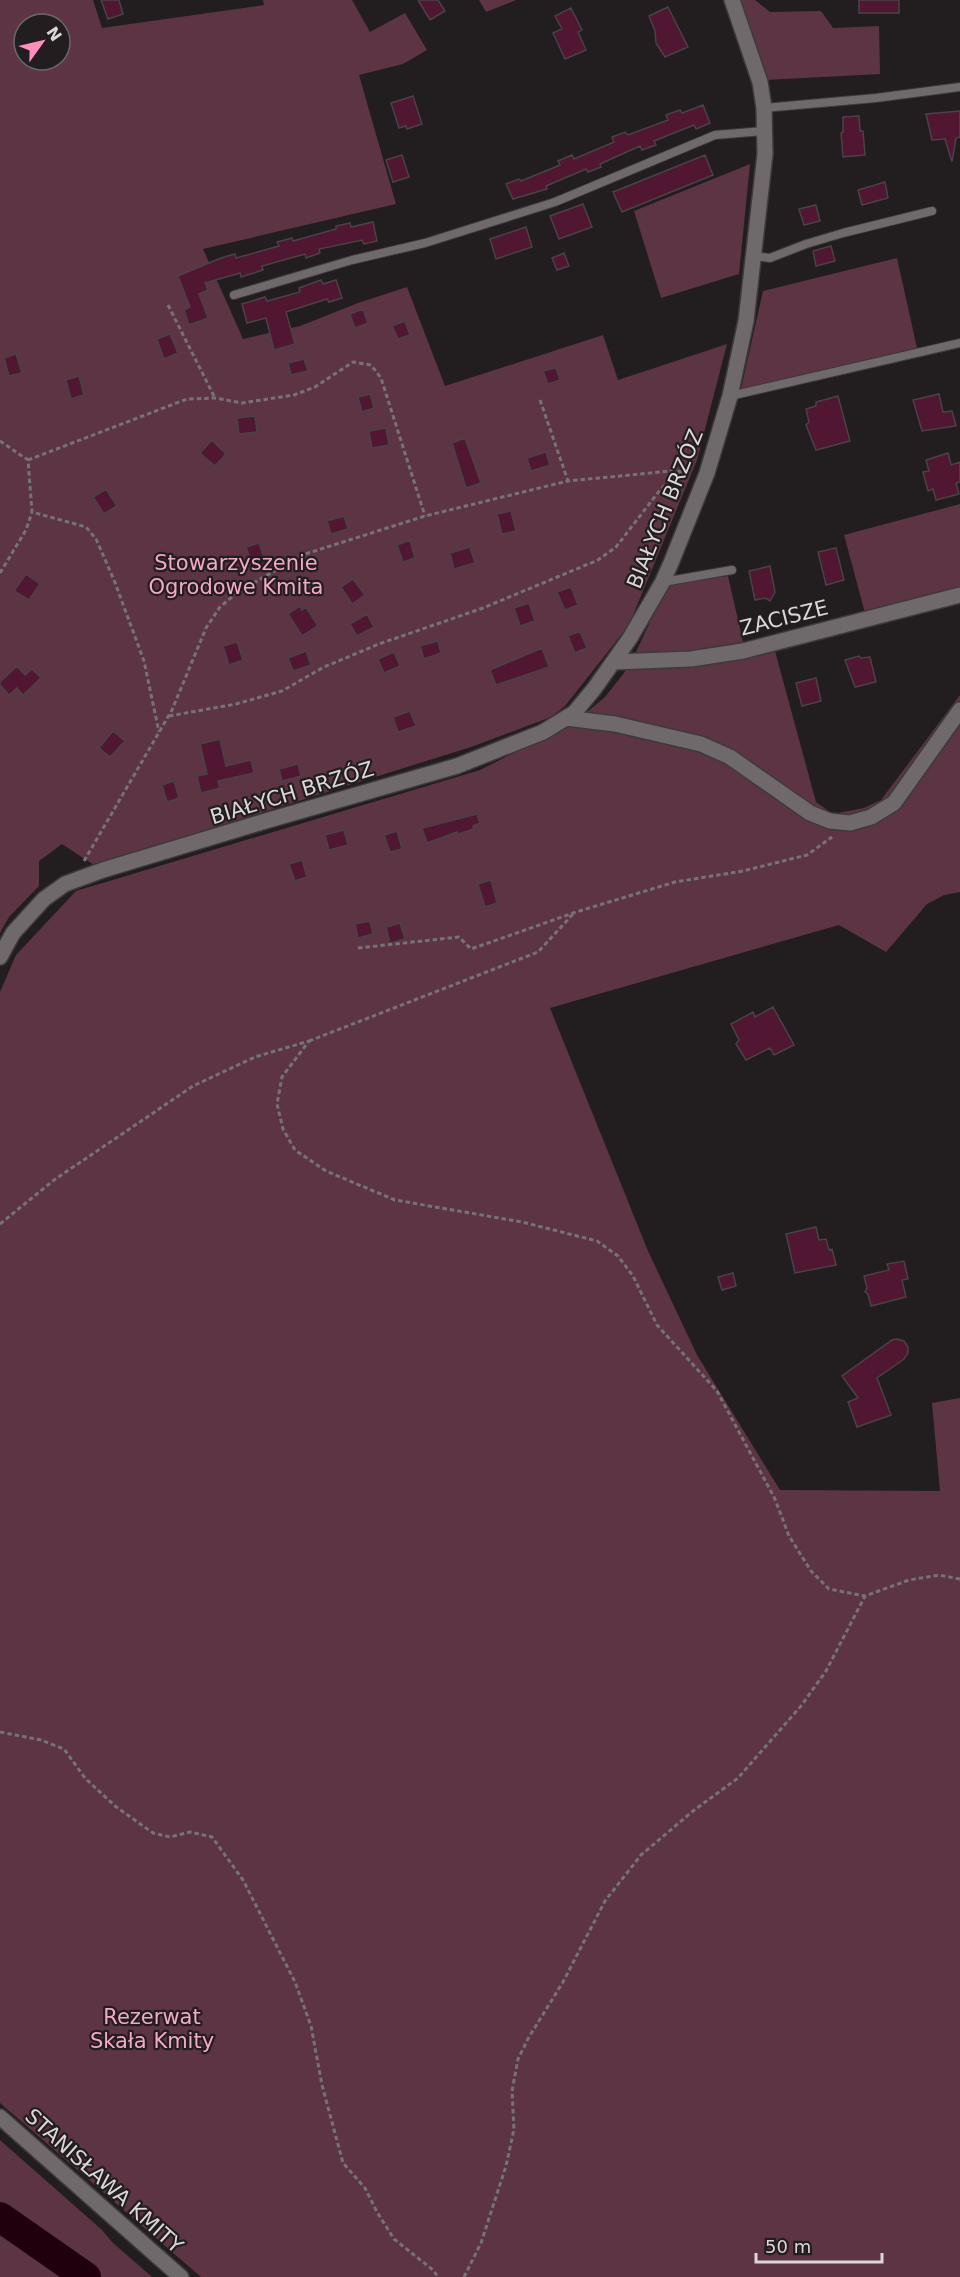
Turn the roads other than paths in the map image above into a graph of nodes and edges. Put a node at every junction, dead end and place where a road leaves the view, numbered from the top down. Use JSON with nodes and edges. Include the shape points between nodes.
{"nodes":[{"id":1,"x":732,"y":0,"type":"edge"},
{"id":2,"x":960,"y":87,"type":"edge"},
{"id":3,"x":765,"y":108,"type":"junction"},
{"id":4,"x":765,"y":131,"type":"junction"},
{"id":5,"x":932,"y":211,"type":"dead end"},
{"id":6,"x":753,"y":256,"type":"junction"},
{"id":7,"x":234,"y":295,"type":"dead end"},
{"id":8,"x":960,"y":343,"type":"edge"},
{"id":9,"x":730,"y":396,"type":"junction"},
{"id":10,"x":732,"y":570,"type":"dead end"},
{"id":11,"x":662,"y":583,"type":"junction"},
{"id":12,"x":960,"y":595,"type":"edge"},
{"id":13,"x":614,"y":662,"type":"junction"},
{"id":14,"x":960,"y":710,"type":"edge"},
{"id":15,"x":566,"y":718,"type":"junction"},
{"id":16,"x":0,"y":957,"type":"edge"},
{"id":17,"x":0,"y":2117,"type":"edge"},
{"id":18,"x":181,"y":2277,"type":"edge"}],
"edges":[{"from":1,"to":3,"type":"street","name":"BIAŁYCH BRZÓZ"},
{"from":2,"to":3,"type":"lane"},
{"from":3,"to":4,"type":"street","name":"BIAŁYCH BRZÓZ"},
{"from":4,"to":6,"type":"street","name":"BIAŁYCH BRZÓZ"},
{"from":4,"to":7,"type":"lane","via":[[715,135],[555,202],[425,243]]},
{"from":5,"to":6,"type":"lane","via":[[843,233],[770,258]]},
{"from":6,"to":9,"type":"street","name":"BIAŁYCH BRZÓZ","via":[[746,321]]},
{"from":8,"to":9,"type":"lane"},
{"from":9,"to":11,"type":"street","name":"BIAŁYCH BRZÓZ","via":[[707,473]]},
{"from":10,"to":11,"type":"lane"},
{"from":11,"to":13,"type":"street","name":"BIAŁYCH BRZÓZ"},
{"from":12,"to":13,"type":"street","name":"ZACISZE","via":[[743,651],[691,659]]},
{"from":13,"to":15,"type":"street","name":"BIAŁYCH BRZÓZ"},
{"from":14,"to":15,"type":"street","via":[[894,803],[871,817],[850,822],[830,821],[810,813],[730,757],[701,744],[615,724]]},
{"from":15,"to":16,"type":"street","name":"BIAŁYCH BRZÓZ","via":[[543,732],[457,766],[72,881],[44,899],[14,933]]},
{"from":17,"to":18,"type":"street","name":"STANISŁAWA KMITY"}]}
